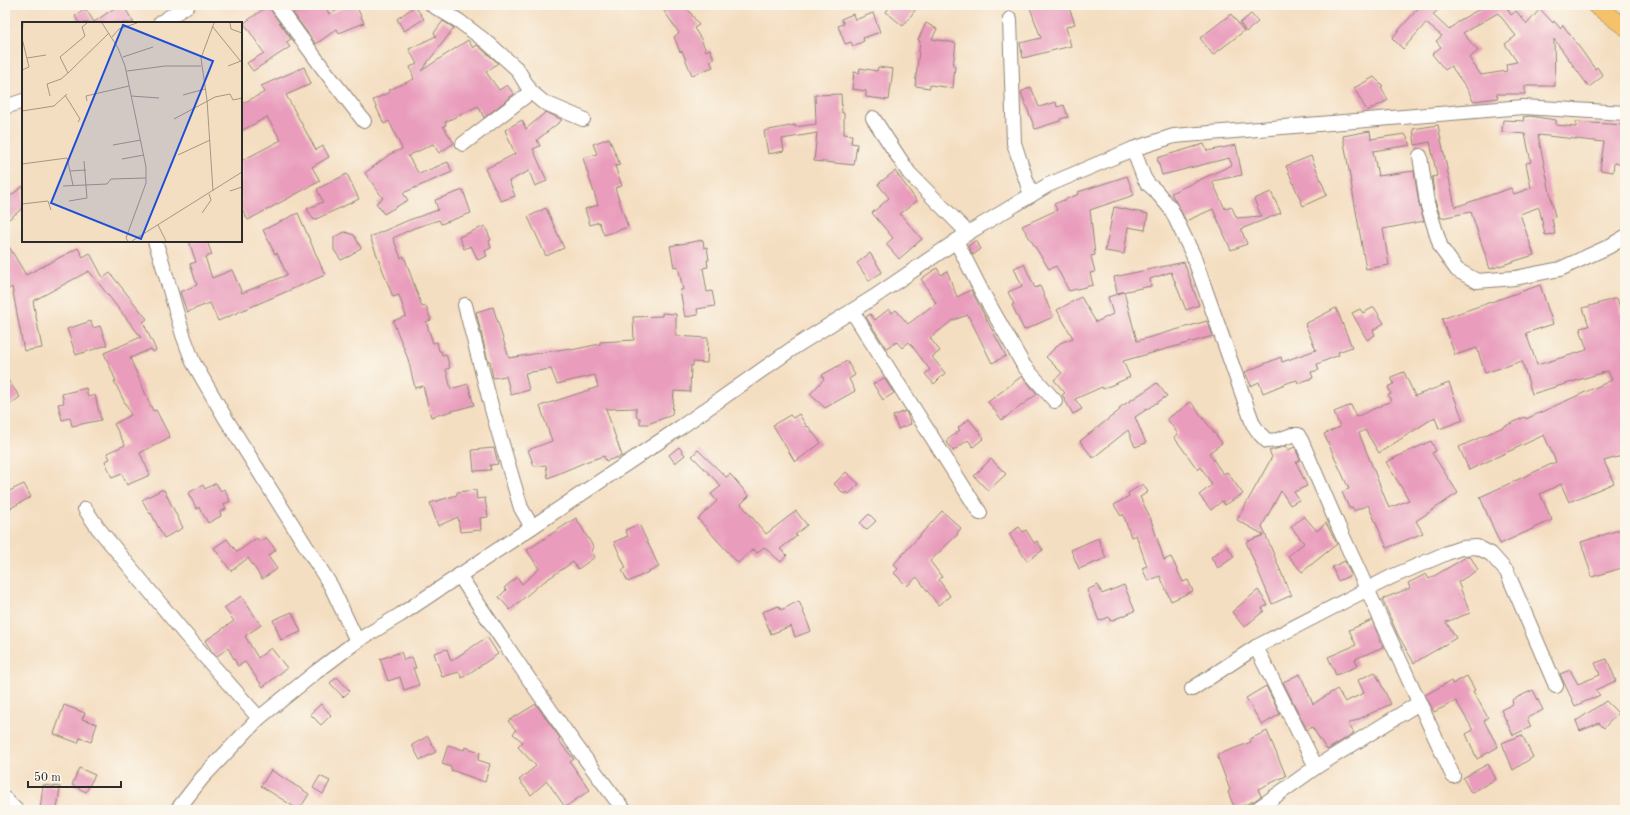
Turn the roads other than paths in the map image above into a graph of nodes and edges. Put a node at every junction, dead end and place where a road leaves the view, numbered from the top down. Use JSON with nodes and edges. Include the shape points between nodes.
{"nodes":[{"id":1,"x":188,"y":5,"type":"edge"},
{"id":2,"x":277,"y":5,"type":"edge"},
{"id":3,"x":432,"y":5,"type":"edge"},
{"id":4,"x":1595,"y":5,"type":"edge"},
{"id":5,"x":1010,"y":18,"type":"dead end"},
{"id":6,"x":162,"y":22,"type":"edge"},
{"id":7,"x":1625,"y":27,"type":"edge"},
{"id":8,"x":531,"y":92,"type":"junction"},
{"id":9,"x":22,"y":101,"type":"edge"},
{"id":10,"x":5,"y":107,"type":"edge"},
{"id":11,"x":1625,"y":114,"type":"edge"},
{"id":12,"x":873,"y":118,"type":"dead end"},
{"id":13,"x":583,"y":119,"type":"dead end"},
{"id":14,"x":364,"y":121,"type":"dead end"},
{"id":15,"x":463,"y":144,"type":"dead end"},
{"id":16,"x":1133,"y":149,"type":"junction"},
{"id":17,"x":1420,"y":156,"type":"dead end"},
{"id":18,"x":1031,"y":196,"type":"junction"},
{"id":19,"x":968,"y":233,"type":"junction"},
{"id":20,"x":1625,"y":237,"type":"edge"},
{"id":21,"x":956,"y":241,"type":"junction"},
{"id":22,"x":155,"y":242,"type":"edge"},
{"id":23,"x":465,"y":305,"type":"dead end"},
{"id":24,"x":852,"y":311,"type":"junction"},
{"id":25,"x":1055,"y":401,"type":"dead end"},
{"id":26,"x":85,"y":509,"type":"dead end"},
{"id":27,"x":980,"y":513,"type":"dead end"},
{"id":28,"x":532,"y":527,"type":"junction"},
{"id":29,"x":459,"y":575,"type":"junction"},
{"id":30,"x":1367,"y":589,"type":"junction"},
{"id":31,"x":357,"y":641,"type":"junction"},
{"id":32,"x":1256,"y":647,"type":"junction"},
{"id":33,"x":1556,"y":686,"type":"dead end"},
{"id":34,"x":1192,"y":689,"type":"dead end"},
{"id":35,"x":1419,"y":703,"type":"junction"},
{"id":36,"x":259,"y":718,"type":"junction"},
{"id":37,"x":1316,"y":768,"type":"junction"},
{"id":38,"x":1453,"y":776,"type":"dead end"},
{"id":39,"x":5,"y":799,"type":"edge"},
{"id":40,"x":16,"y":810,"type":"edge"},
{"id":41,"x":177,"y":810,"type":"edge"},
{"id":42,"x":624,"y":810,"type":"edge"},
{"id":43,"x":1256,"y":810,"type":"edge"}],
"edges":[{"from":1,"to":6,"type":"street"},
{"from":2,"to":14,"type":"street"},
{"from":3,"to":8,"type":"street","via":[[488,43],[517,69]]},
{"from":4,"to":7,"type":"main road"},
{"from":5,"to":18,"type":"street","via":[[1014,143]]},
{"from":8,"to":13,"type":"street","via":[[543,102]]},
{"from":8,"to":15,"type":"street"},
{"from":9,"to":10,"type":"street"},
{"from":11,"to":16,"type":"street","via":[[1523,107],[1448,112],[1174,136]]},
{"from":12,"to":19,"type":"street","via":[[909,173]]},
{"from":16,"to":18,"type":"street","via":[[1048,185]]},
{"from":16,"to":30,"type":"street","via":[[1144,178],[1171,209],[1193,254],[1253,424],[1267,441],[1298,435]]},
{"from":17,"to":20,"type":"street","via":[[1427,203],[1441,248],[1457,270],[1477,281],[1516,278],[1560,269]]},
{"from":18,"to":19,"type":"street"},
{"from":19,"to":21,"type":"street"},
{"from":21,"to":24,"type":"street"},
{"from":21,"to":25,"type":"street","via":[[1024,366]]},
{"from":22,"to":31,"type":"street","via":[[193,362],[331,586]]},
{"from":23,"to":28,"type":"street","via":[[521,508]]},
{"from":24,"to":27,"type":"street"},
{"from":24,"to":28,"type":"street","via":[[796,346]]},
{"from":26,"to":36,"type":"street","via":[[185,634]]},
{"from":28,"to":29,"type":"street"},
{"from":29,"to":31,"type":"street"},
{"from":29,"to":42,"type":"street","via":[[562,727]]},
{"from":30,"to":32,"type":"street"},
{"from":30,"to":33,"type":"street","via":[[1461,548],[1477,547],[1491,554],[1507,572]]},
{"from":30,"to":35,"type":"street"},
{"from":31,"to":36,"type":"street"},
{"from":32,"to":34,"type":"street"},
{"from":32,"to":37,"type":"street"},
{"from":35,"to":37,"type":"street"},
{"from":35,"to":38,"type":"street"},
{"from":36,"to":41,"type":"street","via":[[202,778]]},
{"from":37,"to":43,"type":"street"},
{"from":39,"to":40,"type":"street"}]}
